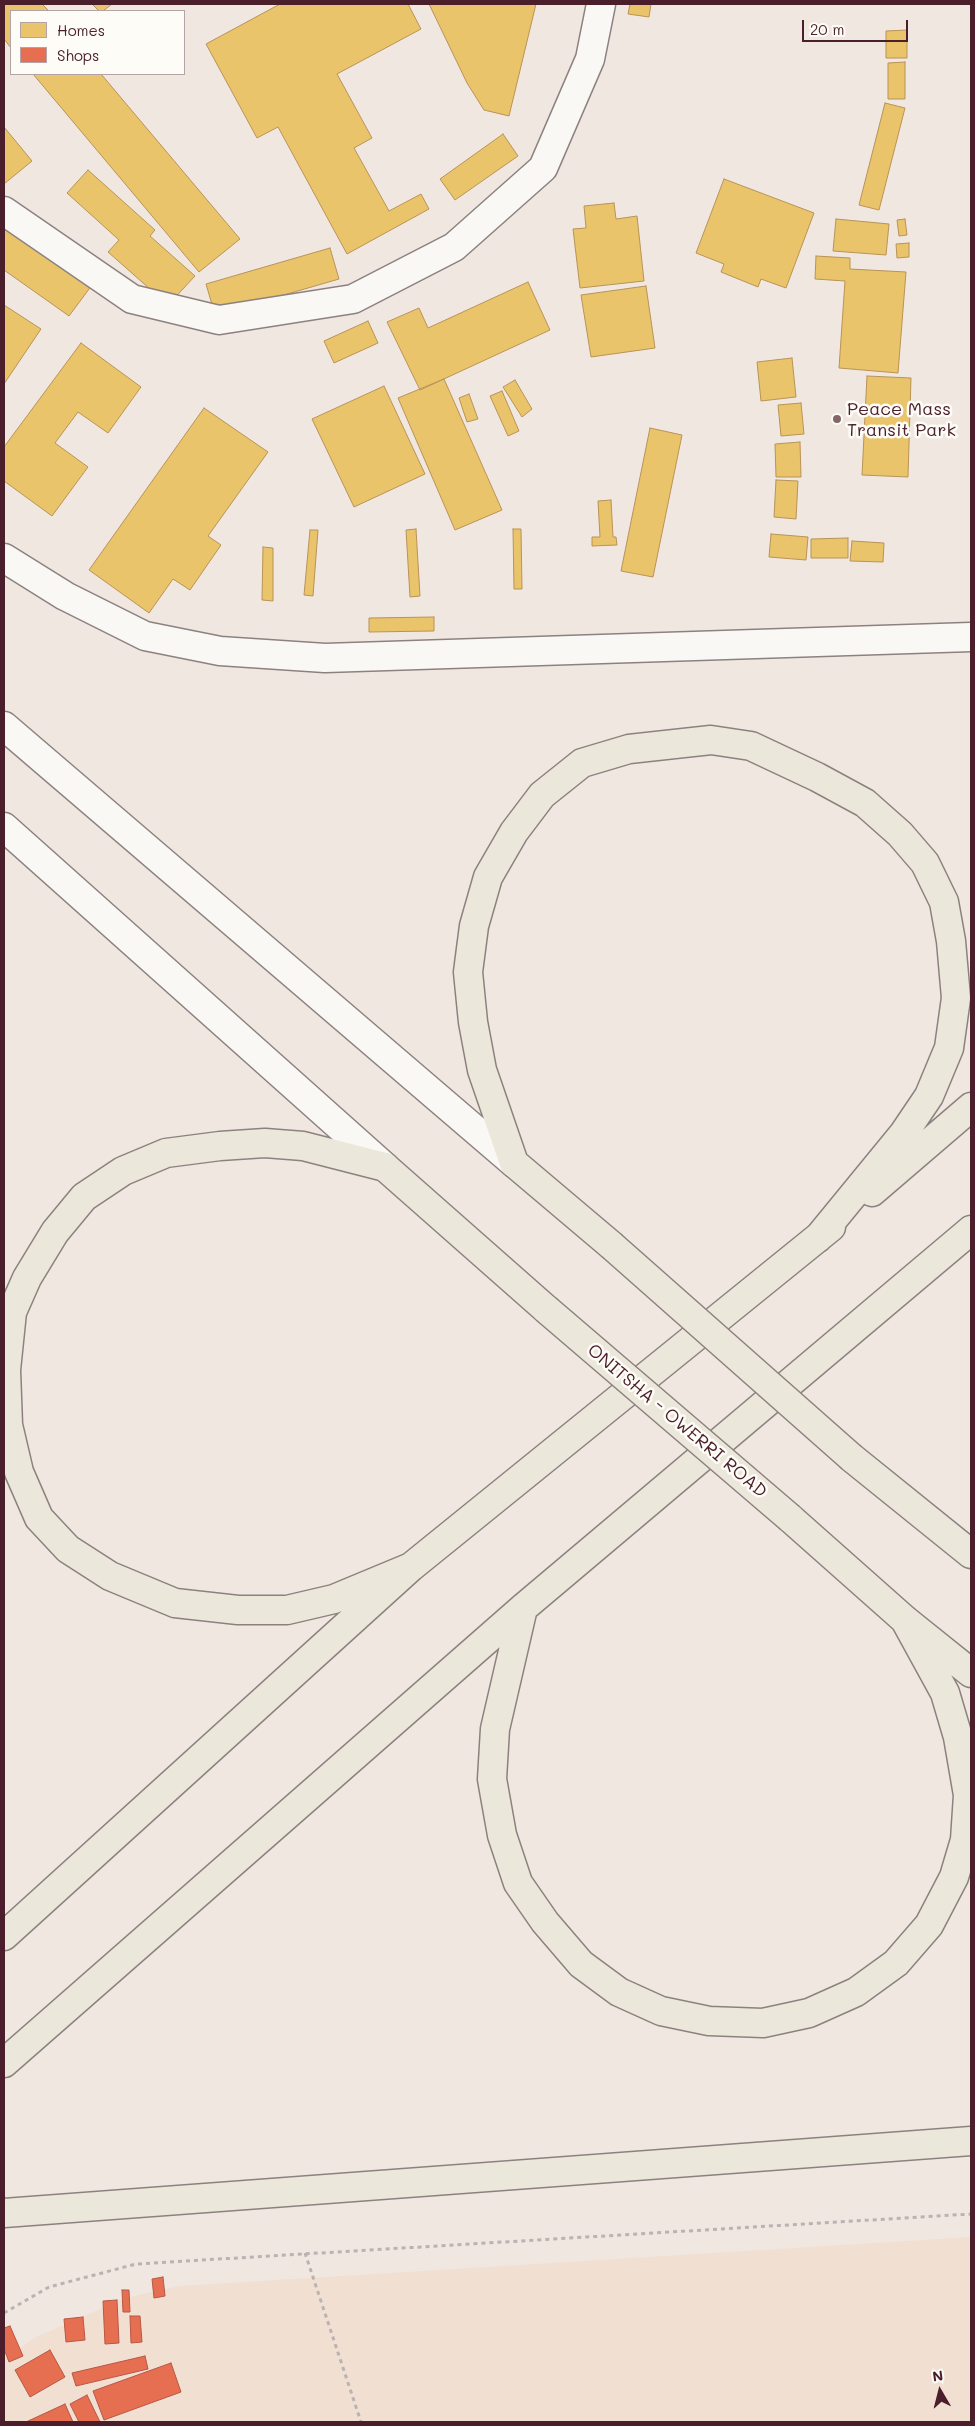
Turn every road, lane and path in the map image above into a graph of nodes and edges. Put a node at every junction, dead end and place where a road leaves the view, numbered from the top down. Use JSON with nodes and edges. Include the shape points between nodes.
{"nodes":[{"id":1,"x":601,"y":4,"type":"edge"},
{"id":2,"x":4,"y":211,"type":"edge"},
{"id":3,"x":4,"y":558,"type":"edge"},
{"id":4,"x":971,"y":637,"type":"edge"},
{"id":5,"x":4,"y":726,"type":"edge"},
{"id":6,"x":4,"y":827,"type":"edge"},
{"id":7,"x":971,"y":1107,"type":"edge"},
{"id":8,"x":514,"y":1163,"type":"junction"},
{"id":9,"x":385,"y":1167,"type":"junction"},
{"id":10,"x":971,"y":1230,"type":"edge"},
{"id":11,"x":818,"y":1238,"type":"junction"},
{"id":12,"x":971,"y":1554,"type":"edge"},
{"id":13,"x":411,"y":1567,"type":"junction"},
{"id":14,"x":523,"y":1608,"type":"junction"},
{"id":15,"x":905,"y":1620,"type":"junction"},
{"id":16,"x":971,"y":1673,"type":"edge"},
{"id":17,"x":4,"y":1936,"type":"edge"},
{"id":18,"x":4,"y":2063,"type":"edge"},
{"id":19,"x":971,"y":2141,"type":"edge"},
{"id":20,"x":971,"y":2214,"type":"edge"},
{"id":21,"x":10,"y":2215,"type":"edge"},
{"id":22,"x":305,"y":2253,"type":"junction"},
{"id":23,"x":4,"y":2313,"type":"edge"},
{"id":24,"x":361,"y":2422,"type":"edge"}],
"edges":[{"from":1,"to":2,"type":"main road","via":[[590,59],[543,168],[454,247],[353,298],[219,320],[151,304],[132,299]]},
{"from":3,"to":4,"type":"main road","via":[[65,596],[145,636],[220,652],[325,658]]},
{"from":5,"to":8,"type":"main road"},
{"from":6,"to":9,"type":"main road"},
{"from":7,"to":11,"type":"highway"},
{"from":8,"to":11,"type":"highway","via":[[482,1070],[468,972],[474,926],[488,876],[514,832],[542,795],[582,763],[667,744],[711,740],[751,746],[864,803],[900,834],[926,863],[944,902],[951,941],[955,1006],[949,1048],[929,1096],[898,1140]]},
{"from":8,"to":12,"type":"highway","bridge":true,"via":[[852,1458]]},
{"from":9,"to":13,"type":"highway","via":[[303,1146],[265,1143],[220,1146],[166,1153],[123,1171],[84,1197],[55,1232],[27,1278],[12,1312],[6,1370],[8,1425],[18,1472],[39,1518],[68,1549],[110,1576],[175,1603],[238,1610],[287,1610],[334,1599]]},
{"from":9,"to":15,"type":"highway","name":"ONITSHA - OWERRI ROAD","bridge":true},
{"from":10,"to":14,"type":"highway"},
{"from":11,"to":13,"type":"highway"},
{"from":13,"to":17,"type":"highway"},
{"from":14,"to":15,"type":"highway","via":[[495,1729],[492,1779],[502,1835],[518,1883],[544,1922],[581,1964],[619,1992],[661,2011],[710,2021],[763,2022],[808,2013],[856,1992],[896,1963],[929,1925],[954,1877],[965,1840],[968,1795],[958,1736],[945,1693]]},
{"from":14,"to":18,"type":"highway"},
{"from":15,"to":16,"type":"highway","name":"ONITSHA - OWERRI ROAD"},
{"from":19,"to":21,"type":"highway"},
{"from":20,"to":22,"type":"path"},
{"from":22,"to":23,"type":"path","via":[[136,2264],[49,2287]]},
{"from":22,"to":24,"type":"path"}]}
